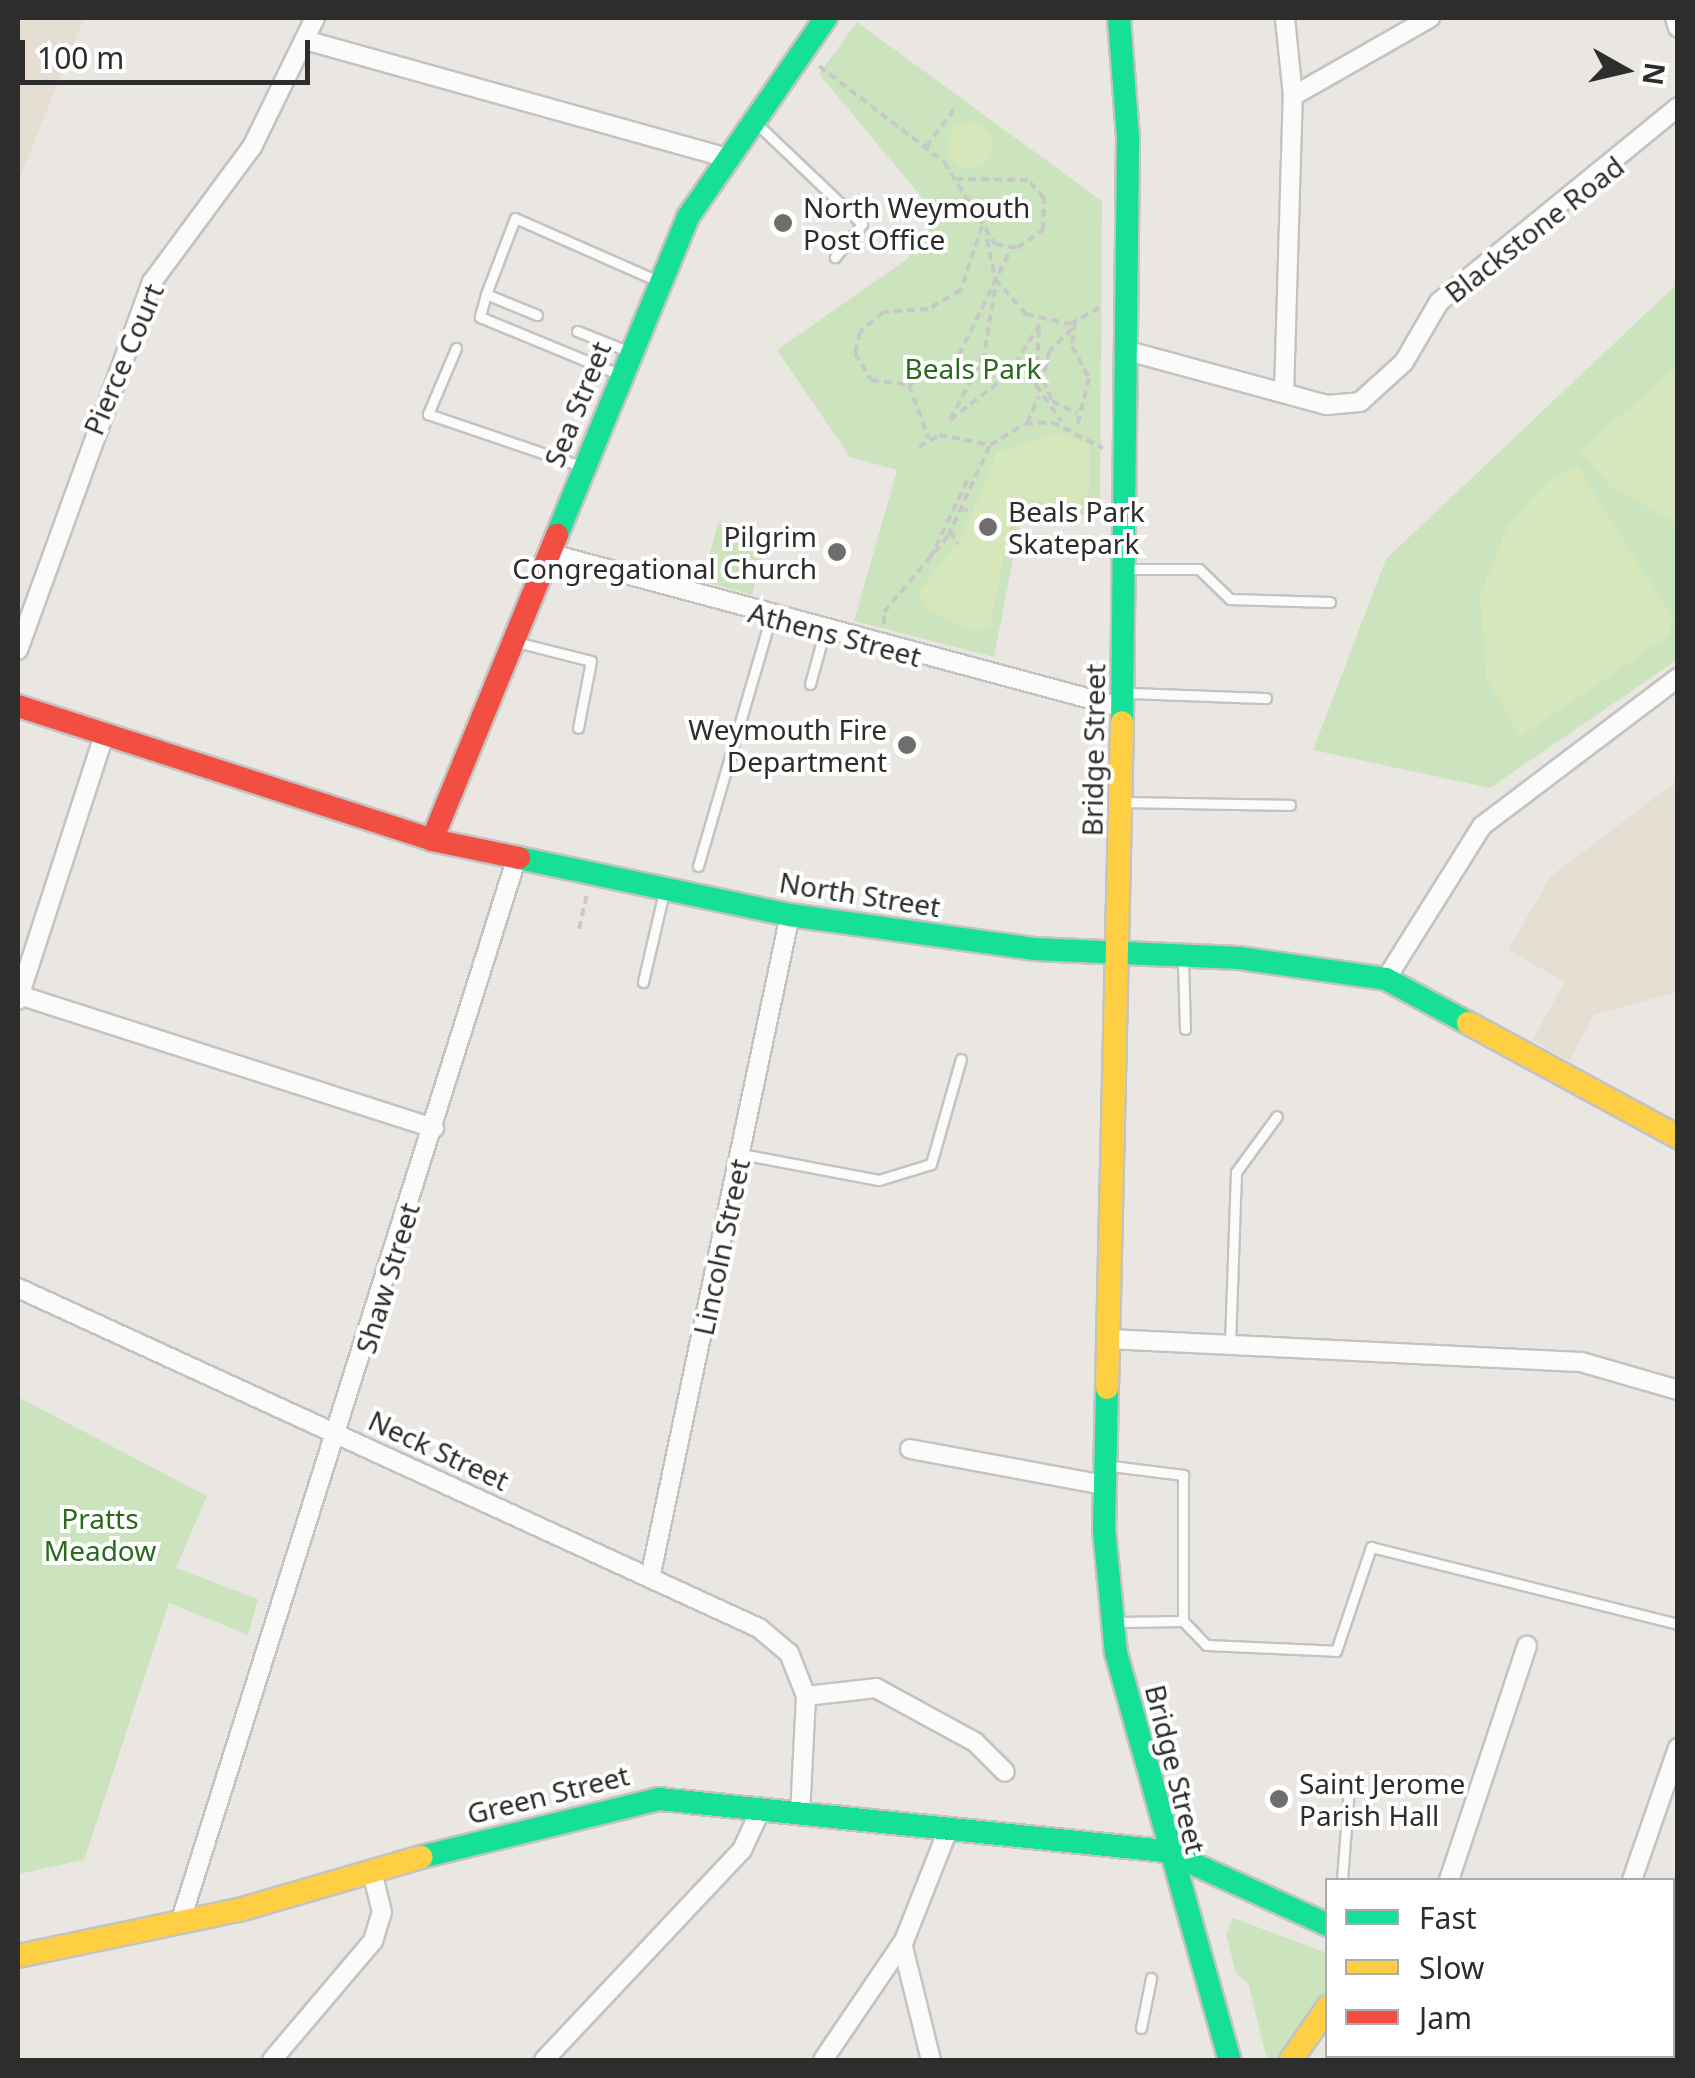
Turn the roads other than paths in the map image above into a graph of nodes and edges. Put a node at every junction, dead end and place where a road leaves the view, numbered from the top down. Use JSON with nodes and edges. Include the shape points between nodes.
{"nodes":[{"id":1,"x":315,"y":18,"type":"edge"},
{"id":2,"x":826,"y":18,"type":"edge"},
{"id":3,"x":1119,"y":18,"type":"edge"},
{"id":4,"x":1285,"y":18,"type":"edge"},
{"id":5,"x":1430,"y":18,"type":"edge"},
{"id":6,"x":1675,"y":18,"type":"edge"},
{"id":7,"x":1678,"y":28,"type":"edge"},
{"id":8,"x":305,"y":40,"type":"junction"},
{"id":9,"x":1294,"y":96,"type":"junction"},
{"id":10,"x":1678,"y":108,"type":"edge"},
{"id":11,"x":751,"y":119,"type":"junction"},
{"id":12,"x":724,"y":158,"type":"junction"},
{"id":13,"x":836,"y":257,"type":"dead end"},
{"id":14,"x":658,"y":282,"type":"junction"},
{"id":15,"x":486,"y":294,"type":"junction"},
{"id":16,"x":537,"y":315,"type":"dead end"},
{"id":17,"x":576,"y":330,"type":"dead end"},
{"id":18,"x":456,"y":348,"type":"dead end"},
{"id":19,"x":1128,"y":351,"type":"junction"},
{"id":20,"x":630,"y":352,"type":"junction"},
{"id":21,"x":621,"y":374,"type":"junction"},
{"id":22,"x":1284,"y":394,"type":"junction"},
{"id":23,"x":584,"y":467,"type":"junction"},
{"id":24,"x":548,"y":553,"type":"junction"},
{"id":25,"x":1126,"y":569,"type":"junction"},
{"id":26,"x":1330,"y":602,"type":"dead end"},
{"id":27,"x":770,"y":617,"type":"junction"},
{"id":28,"x":824,"y":633,"type":"junction"},
{"id":29,"x":512,"y":641,"type":"junction"},
{"id":30,"x":18,"y":650,"type":"edge"},
{"id":31,"x":1678,"y":678,"type":"edge"},
{"id":32,"x":810,"y":684,"type":"dead end"},
{"id":33,"x":1266,"y":698,"type":"dead end"},
{"id":34,"x":1124,"y":700,"type":"junction"},
{"id":35,"x":18,"y":706,"type":"edge"},
{"id":36,"x":578,"y":728,"type":"dead end"},
{"id":37,"x":104,"y":736,"type":"junction"},
{"id":38,"x":1123,"y":802,"type":"junction"},
{"id":39,"x":1290,"y":805,"type":"dead end"},
{"id":40,"x":432,"y":840,"type":"junction"},
{"id":41,"x":516,"y":860,"type":"junction"},
{"id":42,"x":698,"y":866,"type":"dead end"},
{"id":43,"x":665,"y":890,"type":"junction"},
{"id":44,"x":790,"y":915,"type":"junction"},
{"id":45,"x":1183,"y":956,"type":"junction"},
{"id":46,"x":1118,"y":957,"type":"junction"},
{"id":47,"x":1386,"y":978,"type":"junction"},
{"id":48,"x":643,"y":982,"type":"dead end"},
{"id":49,"x":18,"y":998,"type":"edge"},
{"id":50,"x":1185,"y":1029,"type":"dead end"},
{"id":51,"x":961,"y":1060,"type":"dead end"},
{"id":52,"x":1277,"y":1116,"type":"dead end"},
{"id":53,"x":434,"y":1128,"type":"junction"},
{"id":54,"x":1678,"y":1137,"type":"edge"},
{"id":55,"x":741,"y":1154,"type":"junction"},
{"id":56,"x":18,"y":1288,"type":"edge"},
{"id":57,"x":1108,"y":1339,"type":"junction"},
{"id":58,"x":1230,"y":1346,"type":"junction"},
{"id":59,"x":1678,"y":1390,"type":"edge"},
{"id":60,"x":337,"y":1434,"type":"junction"},
{"id":61,"x":910,"y":1449,"type":"dead end"},
{"id":62,"x":1105,"y":1475,"type":"junction"},
{"id":63,"x":650,"y":1578,"type":"junction"},
{"id":64,"x":1183,"y":1621,"type":"junction"},
{"id":65,"x":1112,"y":1622,"type":"junction"},
{"id":66,"x":1678,"y":1624,"type":"edge"},
{"id":67,"x":1527,"y":1646,"type":"dead end"},
{"id":68,"x":806,"y":1696,"type":"junction"},
{"id":69,"x":1678,"y":1748,"type":"edge"},
{"id":70,"x":1006,"y":1772,"type":"dead end"},
{"id":71,"x":1349,"y":1786,"type":"dead end"},
{"id":72,"x":761,"y":1810,"type":"junction"},
{"id":73,"x":800,"y":1814,"type":"junction"},
{"id":74,"x":948,"y":1830,"type":"junction"},
{"id":75,"x":1165,"y":1851,"type":"junction"},
{"id":76,"x":372,"y":1872,"type":"junction"},
{"id":77,"x":1342,"y":1878,"type":"edge"},
{"id":78,"x":1450,"y":1878,"type":"edge"},
{"id":79,"x":1633,"y":1878,"type":"edge"},
{"id":80,"x":180,"y":1923,"type":"junction"},
{"id":81,"x":1325,"y":1924,"type":"edge"},
{"id":82,"x":904,"y":1941,"type":"junction"},
{"id":83,"x":18,"y":1956,"type":"edge"},
{"id":84,"x":1151,"y":1978,"type":"dead end"},
{"id":85,"x":1325,"y":2011,"type":"edge"},
{"id":86,"x":1140,"y":2028,"type":"dead end"},
{"id":87,"x":272,"y":2060,"type":"edge"},
{"id":88,"x":544,"y":2060,"type":"edge"},
{"id":89,"x":823,"y":2060,"type":"edge"},
{"id":90,"x":931,"y":2060,"type":"edge"},
{"id":91,"x":1230,"y":2060,"type":"edge"},
{"id":92,"x":1291,"y":2060,"type":"edge"}],
"edges":[{"from":1,"to":8,"type":"street","name":"Pierce Court"},
{"from":2,"to":11,"type":"main road","name":"Sea Street"},
{"from":3,"to":19,"type":"main road","name":"Bridge Street"},
{"from":4,"to":9,"type":"street"},
{"from":5,"to":9,"type":"street"},
{"from":6,"to":7,"type":"street"},
{"from":8,"to":12,"type":"street"},
{"from":8,"to":30,"type":"street","name":"Pierce Court","via":[[252,148],[152,282]]},
{"from":9,"to":22,"type":"street"},
{"from":10,"to":22,"type":"street","name":"Blackstone Road","via":[[1438,302],[1404,362],[1360,402]]},
{"from":11,"to":12,"type":"main road","name":"Sea Street"},
{"from":11,"to":13,"type":"lane","via":[[862,224]]},
{"from":12,"to":14,"type":"main road","name":"Sea Street"},
{"from":14,"to":15,"type":"lane","via":[[515,218]]},
{"from":14,"to":20,"type":"main road","name":"Sea Street"},
{"from":15,"to":16,"type":"lane"},
{"from":15,"to":21,"type":"lane","via":[[480,317]]},
{"from":17,"to":20,"type":"lane"},
{"from":18,"to":23,"type":"lane","via":[[428,414]]},
{"from":19,"to":22,"type":"street","name":"Blackstone Road"},
{"from":19,"to":25,"type":"main road","name":"Bridge Street"},
{"from":20,"to":21,"type":"main road","name":"Sea Street"},
{"from":21,"to":23,"type":"main road","name":"Sea Street"},
{"from":23,"to":24,"type":"main road","name":"Sea Street"},
{"from":24,"to":27,"type":"street","name":"Athens Street"},
{"from":24,"to":29,"type":"main road","name":"Sea Street"},
{"from":25,"to":26,"type":"lane","via":[[1199,568],[1230,599]]},
{"from":25,"to":34,"type":"main road","name":"Bridge Street"},
{"from":27,"to":28,"type":"street","name":"Athens Street"},
{"from":27,"to":42,"type":"lane"},
{"from":28,"to":32,"type":"lane"},
{"from":28,"to":34,"type":"street","name":"Athens Street"},
{"from":29,"to":36,"type":"lane","via":[[592,661]]},
{"from":29,"to":40,"type":"main road","name":"Sea Street"},
{"from":31,"to":47,"type":"street","via":[[1504,802]]},
{"from":33,"to":34,"type":"lane"},
{"from":34,"to":38,"type":"main road","name":"Bridge Street"},
{"from":35,"to":37,"type":"main road","name":"North Street"},
{"from":37,"to":40,"type":"main road","name":"North Street"},
{"from":37,"to":49,"type":"street"},
{"from":38,"to":39,"type":"lane"},
{"from":38,"to":46,"type":"main road","name":"Bridge Street"},
{"from":40,"to":41,"type":"main road","name":"North Street"},
{"from":41,"to":43,"type":"main road","name":"North Street"},
{"from":41,"to":53,"type":"street","name":"Shaw Street"},
{"from":43,"to":44,"type":"main road","name":"North Street"},
{"from":43,"to":48,"type":"lane"},
{"from":44,"to":46,"type":"main road","name":"North Street"},
{"from":44,"to":55,"type":"street","name":"Lincoln Street"},
{"from":45,"to":46,"type":"main road","name":"North Street"},
{"from":45,"to":47,"type":"main road","name":"North Street"},
{"from":45,"to":50,"type":"lane"},
{"from":46,"to":57,"type":"main road","name":"Bridge Street"},
{"from":47,"to":54,"type":"main road","name":"North Street"},
{"from":49,"to":53,"type":"street"},
{"from":51,"to":55,"type":"lane","via":[[931,1164],[879,1180]]},
{"from":52,"to":58,"type":"lane","via":[[1236,1172]]},
{"from":53,"to":60,"type":"street","name":"Shaw Street"},
{"from":55,"to":63,"type":"street","name":"Lincoln Street"},
{"from":56,"to":60,"type":"street","name":"Neck Street"},
{"from":57,"to":58,"type":"street"},
{"from":57,"to":62,"type":"main road","name":"Bridge Street"},
{"from":58,"to":59,"type":"street","via":[[1581,1362]]},
{"from":60,"to":63,"type":"street","name":"Neck Street"},
{"from":60,"to":80,"type":"street","name":"Shaw Street"},
{"from":61,"to":62,"type":"street"},
{"from":62,"to":64,"type":"lane","via":[[1183,1475]]},
{"from":62,"to":65,"type":"main road","name":"Bridge Street"},
{"from":63,"to":68,"type":"street","name":"Neck Street","via":[[758,1628],[789,1653]]},
{"from":64,"to":65,"type":"lane"},
{"from":64,"to":66,"type":"lane","via":[[1206,1645],[1336,1651],[1371,1547]]},
{"from":65,"to":75,"type":"main road","name":"Bridge Street"},
{"from":67,"to":78,"type":"street"},
{"from":68,"to":70,"type":"street","via":[[876,1688],[975,1742]]},
{"from":68,"to":73,"type":"street","name":"Neck Street"},
{"from":69,"to":79,"type":"street"},
{"from":71,"to":77,"type":"lane"},
{"from":72,"to":73,"type":"main road","name":"Green Street"},
{"from":72,"to":76,"type":"main road","name":"Green Street","via":[[632,1801]]},
{"from":72,"to":88,"type":"street","via":[[742,1850]]},
{"from":73,"to":74,"type":"main road","name":"Green Street"},
{"from":74,"to":75,"type":"main road","name":"Green Street"},
{"from":74,"to":82,"type":"street"},
{"from":75,"to":81,"type":"main road"},
{"from":75,"to":91,"type":"main road","name":"Bridge Street"},
{"from":76,"to":80,"type":"main road","name":"Green Street"},
{"from":76,"to":87,"type":"street","via":[[382,1912],[373,1941]]},
{"from":80,"to":83,"type":"main road","name":"Green Street"},
{"from":82,"to":89,"type":"street"},
{"from":82,"to":90,"type":"street","via":[[903,1972]]},
{"from":84,"to":86,"type":"lane"},
{"from":85,"to":92,"type":"main road"}]}
